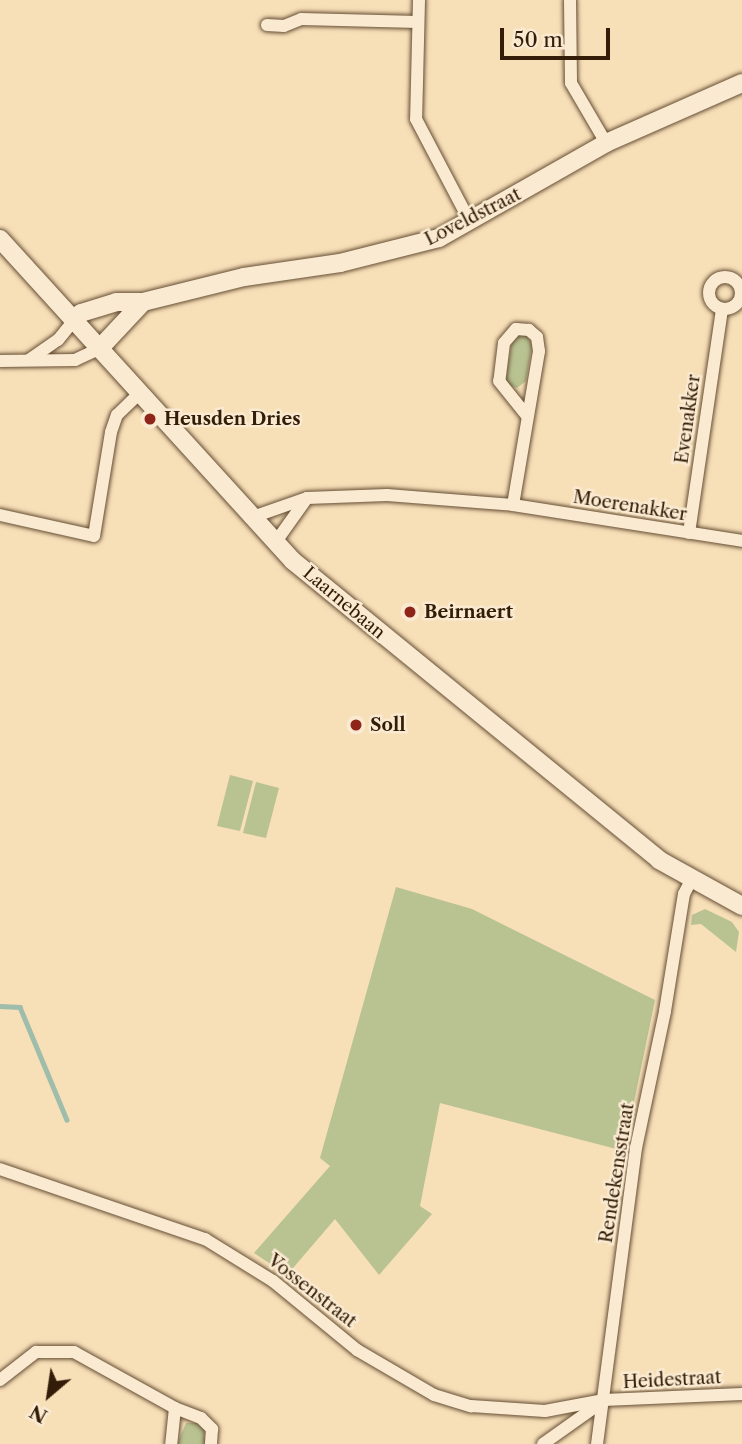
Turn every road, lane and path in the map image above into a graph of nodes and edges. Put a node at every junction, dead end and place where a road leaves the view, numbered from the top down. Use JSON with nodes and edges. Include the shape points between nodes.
{"nodes":[{"id":1,"x":419,"y":0,"type":"edge"},
{"id":2,"x":570,"y":0,"type":"edge"},
{"id":3,"x":418,"y":22,"type":"junction"},
{"id":4,"x":267,"y":25,"type":"dead end"},
{"id":5,"x":742,"y":83,"type":"edge"},
{"id":6,"x":606,"y":143,"type":"junction"},
{"id":7,"x":470,"y":222,"type":"junction"},
{"id":8,"x":0,"y":239,"type":"edge"},
{"id":9,"x":143,"y":302,"type":"junction"},
{"id":10,"x":722,"y":310,"type":"dead end"},
{"id":11,"x":74,"y":320,"type":"junction"},
{"id":12,"x":99,"y":349,"type":"junction"},
{"id":13,"x":29,"y":360,"type":"junction"},
{"id":14,"x":0,"y":361,"type":"edge"},
{"id":15,"x":139,"y":394,"type":"junction"},
{"id":16,"x":527,"y":416,"type":"junction"},
{"id":17,"x":307,"y":498,"type":"junction"},
{"id":18,"x":513,"y":505,"type":"junction"},
{"id":19,"x":0,"y":515,"type":"edge"},
{"id":20,"x":250,"y":518,"type":"junction"},
{"id":21,"x":689,"y":533,"type":"junction"},
{"id":22,"x":742,"y":541,"type":"edge"},
{"id":23,"x":275,"y":543,"type":"junction"},
{"id":24,"x":691,"y":880,"type":"junction"},
{"id":25,"x":742,"y":906,"type":"edge"},
{"id":26,"x":0,"y":1169,"type":"edge"},
{"id":27,"x":0,"y":1380,"type":"edge"},
{"id":28,"x":742,"y":1394,"type":"edge"},
{"id":29,"x":604,"y":1400,"type":"junction"},
{"id":30,"x":175,"y":1408,"type":"junction"},
{"id":31,"x":171,"y":1444,"type":"edge"},
{"id":32,"x":211,"y":1444,"type":"edge"},
{"id":33,"x":542,"y":1444,"type":"edge"},
{"id":34,"x":597,"y":1444,"type":"edge"}],
"edges":[{"from":1,"to":3,"type":"street"},
{"from":2,"to":6,"type":"street","via":[[571,83]]},
{"from":3,"to":4,"type":"street","via":[[301,19],[284,26]]},
{"from":3,"to":7,"type":"street","via":[[419,132]]},
{"from":5,"to":6,"type":"street","name":"Loveldstraat"},
{"from":6,"to":7,"type":"street","name":"Loveldstraat"},
{"from":7,"to":9,"type":"street","name":"Loveldstraat","via":[[404,250],[244,278]]},
{"from":8,"to":11,"type":"street","name":"Laarnebaan"},
{"from":9,"to":11,"type":"street","name":"Loveldstraat","via":[[116,302],[80,313]]},
{"from":9,"to":12,"type":"street"},
{"from":10,"to":21,"type":"street","name":"Evenakker"},
{"from":11,"to":12,"type":"street","name":"Laarnebaan"},
{"from":11,"to":13,"type":"street","via":[[58,340]]},
{"from":12,"to":13,"type":"street","via":[[75,360]]},
{"from":12,"to":15,"type":"street","name":"Laarnebaan"},
{"from":13,"to":14,"type":"street"},
{"from":15,"to":19,"type":"street","via":[[117,415],[111,432],[94,536]]},
{"from":15,"to":20,"type":"street","name":"Laarnebaan"},
{"from":16,"to":16,"type":"street","via":[[537,337],[529,330],[516,329],[504,344],[499,381]]},
{"from":16,"to":18,"type":"street"},
{"from":17,"to":18,"type":"street","name":"Moerenakker","via":[[387,495]]},
{"from":17,"to":20,"type":"street","name":"Moerenakker"},
{"from":17,"to":23,"type":"street"},
{"from":18,"to":21,"type":"street","name":"Moerenakker"},
{"from":20,"to":23,"type":"street","name":"Laarnebaan"},
{"from":21,"to":22,"type":"street","name":"Moerenakker"},
{"from":23,"to":24,"type":"street","name":"Laarnebaan","via":[[622,831]]},
{"from":24,"to":25,"type":"street","name":"Laarnebaan"},
{"from":24,"to":29,"type":"street","name":"Rendekensstraat","via":[[684,894],[636,1148]]},
{"from":26,"to":29,"type":"street","name":"Vossenstraat","via":[[205,1239],[273,1280],[357,1350],[434,1395],[512,1410],[586,1406]]},
{"from":27,"to":30,"type":"street","via":[[36,1352],[74,1352]]},
{"from":28,"to":29,"type":"street","name":"Heidestraat"},
{"from":29,"to":33,"type":"street"},
{"from":29,"to":34,"type":"street","name":"Rendekensstraat"},
{"from":30,"to":31,"type":"street"},
{"from":30,"to":32,"type":"street","via":[[201,1418],[212,1429]]}]}
